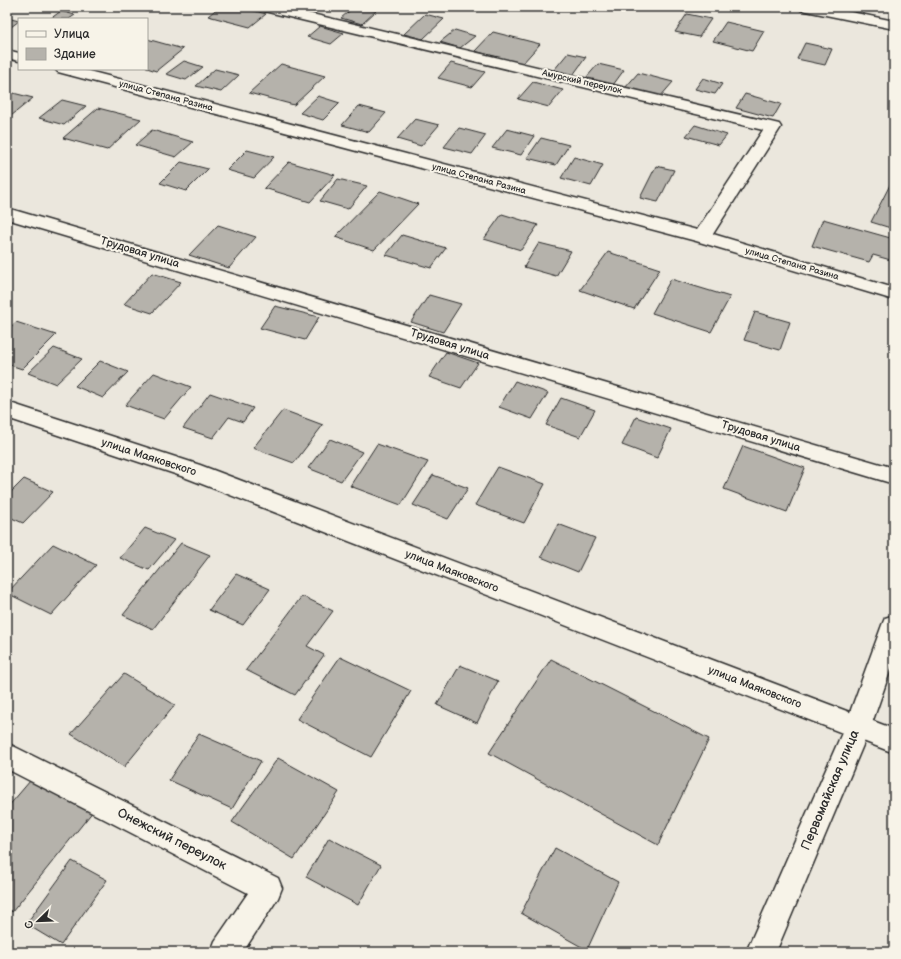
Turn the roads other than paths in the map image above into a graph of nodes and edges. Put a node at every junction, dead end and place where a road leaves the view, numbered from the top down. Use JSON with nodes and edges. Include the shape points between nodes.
{"nodes":[{"id":1,"x":264,"y":7,"type":"edge"},
{"id":2,"x":806,"y":7,"type":"edge"},
{"id":3,"x":894,"y":25,"type":"edge"},
{"id":4,"x":7,"y":54,"type":"edge"},
{"id":5,"x":18,"y":58,"type":"edge"},
{"id":6,"x":67,"y":70,"type":"edge"},
{"id":7,"x":7,"y":213,"type":"edge"},
{"id":8,"x":702,"y":237,"type":"junction"},
{"id":9,"x":894,"y":294,"type":"edge"},
{"id":10,"x":7,"y":410,"type":"edge"},
{"id":11,"x":894,"y":476,"type":"edge"},
{"id":12,"x":894,"y":625,"type":"edge"},
{"id":13,"x":858,"y":726,"type":"junction"},
{"id":14,"x":894,"y":741,"type":"edge"},
{"id":15,"x":7,"y":755,"type":"edge"},
{"id":16,"x":226,"y":952,"type":"edge"},
{"id":17,"x":761,"y":952,"type":"edge"}],
"edges":[{"from":1,"to":8,"type":"street","name":"Амурский переулок","via":[[773,127]]},
{"from":2,"to":3,"type":"street"},
{"from":4,"to":5,"type":"street"},
{"from":6,"to":8,"type":"street","name":"улица Степана Разина"},
{"from":7,"to":11,"type":"street","name":"Трудовая улица"},
{"from":8,"to":9,"type":"street","name":"улица Степана Разина"},
{"from":10,"to":13,"type":"street","name":"улица Маяковского","via":[[192,471]]},
{"from":12,"to":13,"type":"street","name":"Первомайская улица"},
{"from":13,"to":14,"type":"street","name":"улица Маяковского"},
{"from":13,"to":17,"type":"street","name":"Первомайская улица"},
{"from":15,"to":16,"type":"street","name":"Онежский переулок","via":[[268,888]]}]}
